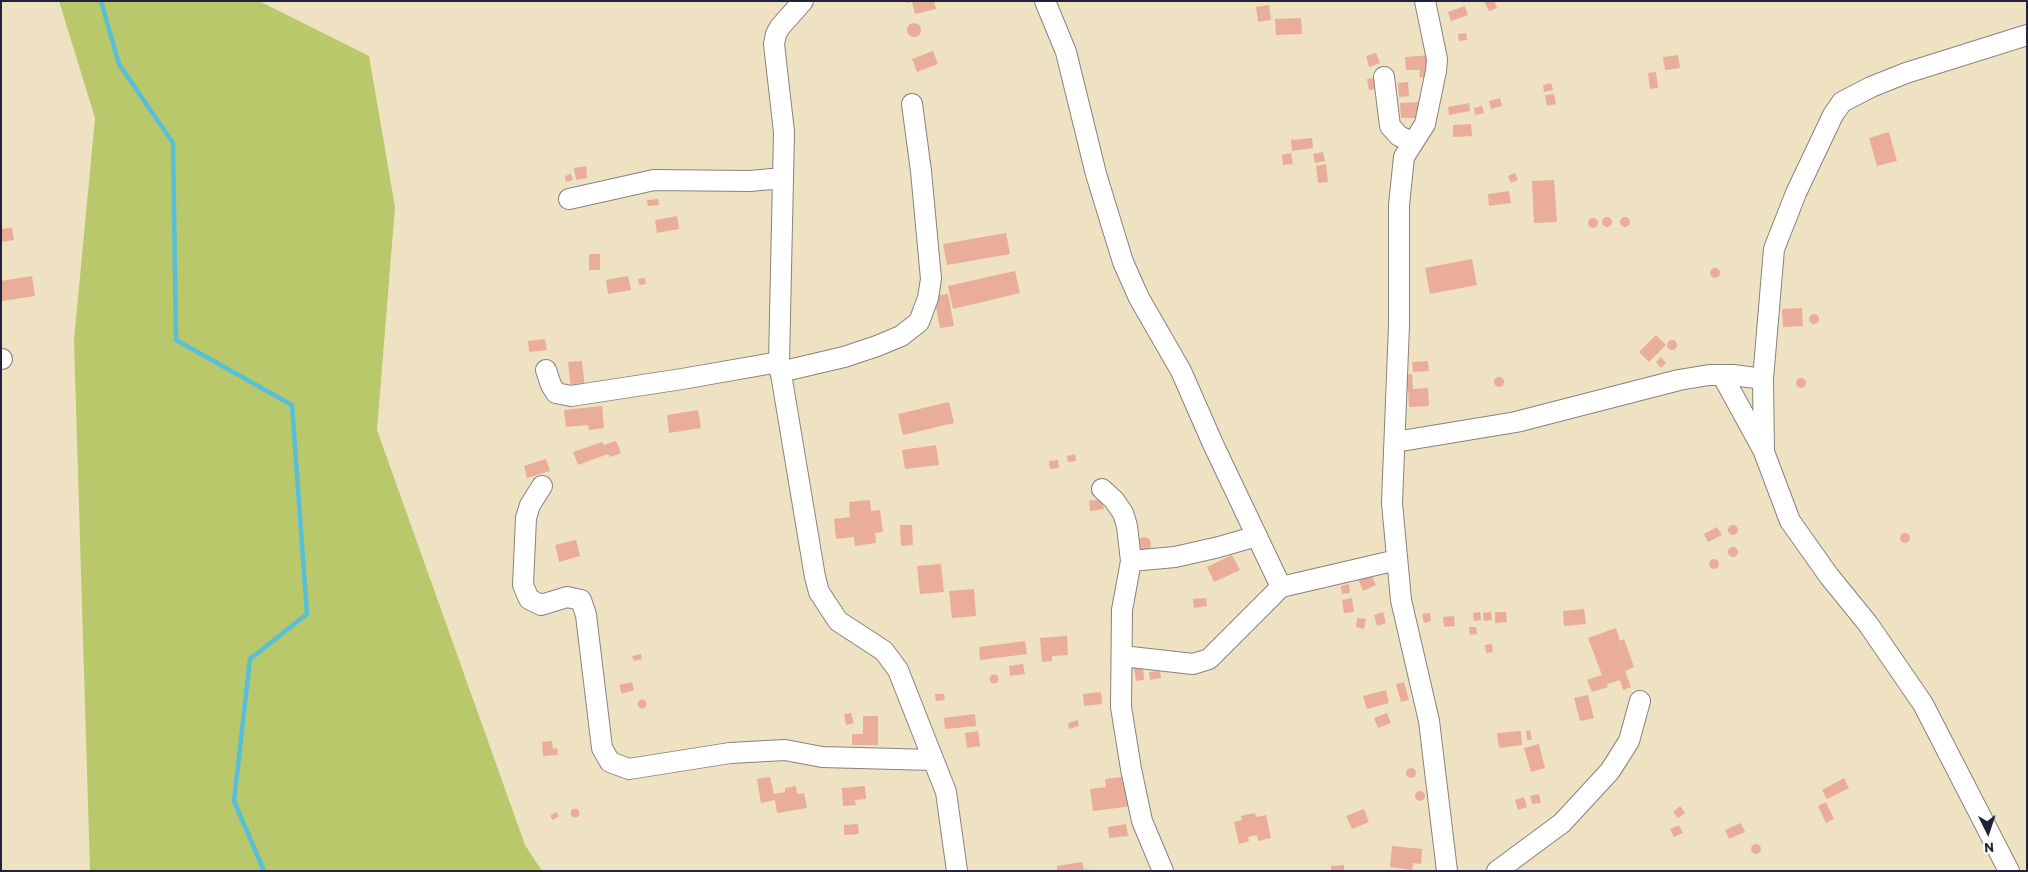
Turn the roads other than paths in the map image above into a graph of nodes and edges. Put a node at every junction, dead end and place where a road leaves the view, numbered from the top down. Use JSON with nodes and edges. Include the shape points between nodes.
{"nodes":[{"id":1,"x":803,"y":1,"type":"edge"},
{"id":2,"x":1045,"y":1,"type":"edge"},
{"id":3,"x":1425,"y":1,"type":"edge"},
{"id":4,"x":2027,"y":35,"type":"edge"},
{"id":5,"x":1384,"y":77,"type":"dead end"},
{"id":6,"x":912,"y":104,"type":"dead end"},
{"id":7,"x":1412,"y":142,"type":"junction"},
{"id":8,"x":783,"y":178,"type":"junction"},
{"id":9,"x":570,"y":198,"type":"dead end"},
{"id":10,"x":779,"y":367,"type":"junction"},
{"id":11,"x":546,"y":370,"type":"dead end"},
{"id":12,"x":1722,"y":375,"type":"junction"},
{"id":13,"x":1763,"y":379,"type":"junction"},
{"id":14,"x":1395,"y":442,"type":"junction"},
{"id":15,"x":1764,"y":452,"type":"junction"},
{"id":16,"x":542,"y":486,"type":"dead end"},
{"id":17,"x":1102,"y":489,"type":"dead end"},
{"id":18,"x":1257,"y":536,"type":"junction"},
{"id":19,"x":1397,"y":560,"type":"junction"},
{"id":20,"x":1131,"y":561,"type":"junction"},
{"id":21,"x":1281,"y":587,"type":"junction"},
{"id":22,"x":1122,"y":656,"type":"junction"},
{"id":23,"x":1640,"y":702,"type":"dead end"},
{"id":24,"x":932,"y":760,"type":"junction"},
{"id":25,"x":957,"y":871,"type":"edge"},
{"id":26,"x":1163,"y":871,"type":"edge"},
{"id":27,"x":1447,"y":871,"type":"edge"},
{"id":28,"x":1497,"y":871,"type":"edge"},
{"id":29,"x":2009,"y":871,"type":"edge"}],
"edges":[{"from":1,"to":8,"type":"street","via":[[780,27],[774,44],[784,132]]},
{"from":2,"to":18,"type":"street","via":[[1066,52],[1096,174],[1123,262],[1139,298],[1181,371]]},
{"from":3,"to":7,"type":"street","via":[[1436,71],[1428,117]]},
{"from":4,"to":13,"type":"street","via":[[1906,73],[1842,102],[1796,193],[1774,249]]},
{"from":5,"to":7,"type":"street","via":[[1390,126],[1399,136]]},
{"from":6,"to":10,"type":"street","via":[[931,279],[928,298],[918,322],[902,336],[878,346],[844,357]]},
{"from":7,"to":14,"type":"street","via":[[1404,157],[1399,205]]},
{"from":8,"to":9,"type":"street","via":[[654,180]]},
{"from":8,"to":10,"type":"street"},
{"from":10,"to":11,"type":"street","via":[[571,396],[556,393]]},
{"from":10,"to":24,"type":"street","via":[[819,592],[838,622],[884,651],[898,670]]},
{"from":12,"to":13,"type":"street"},
{"from":12,"to":14,"type":"street","via":[[1679,380],[1516,422]]},
{"from":12,"to":15,"type":"street"},
{"from":13,"to":15,"type":"street"},
{"from":14,"to":19,"type":"street","via":[[1392,503]]},
{"from":15,"to":29,"type":"street","via":[[1790,521],[1868,624],[1923,704]]},
{"from":16,"to":24,"type":"street","via":[[526,518],[524,584],[529,598],[541,605],[567,597],[580,600],[586,615],[602,748],[610,762],[629,769],[730,753],[785,750],[822,757]]},
{"from":17,"to":20,"type":"street","via":[[1123,513]]},
{"from":18,"to":20,"type":"street","via":[[1175,557]]},
{"from":18,"to":21,"type":"street"},
{"from":19,"to":21,"type":"street"},
{"from":19,"to":27,"type":"street","via":[[1401,600],[1429,721]]},
{"from":20,"to":22,"type":"street","via":[[1122,610]]},
{"from":21,"to":22,"type":"street","via":[[1209,659],[1193,664]]},
{"from":22,"to":26,"type":"street","via":[[1121,707],[1131,769],[1142,821]]},
{"from":23,"to":28,"type":"street","via":[[1629,741],[1610,771],[1562,823]]},
{"from":24,"to":25,"type":"street","via":[[946,792]]}]}
